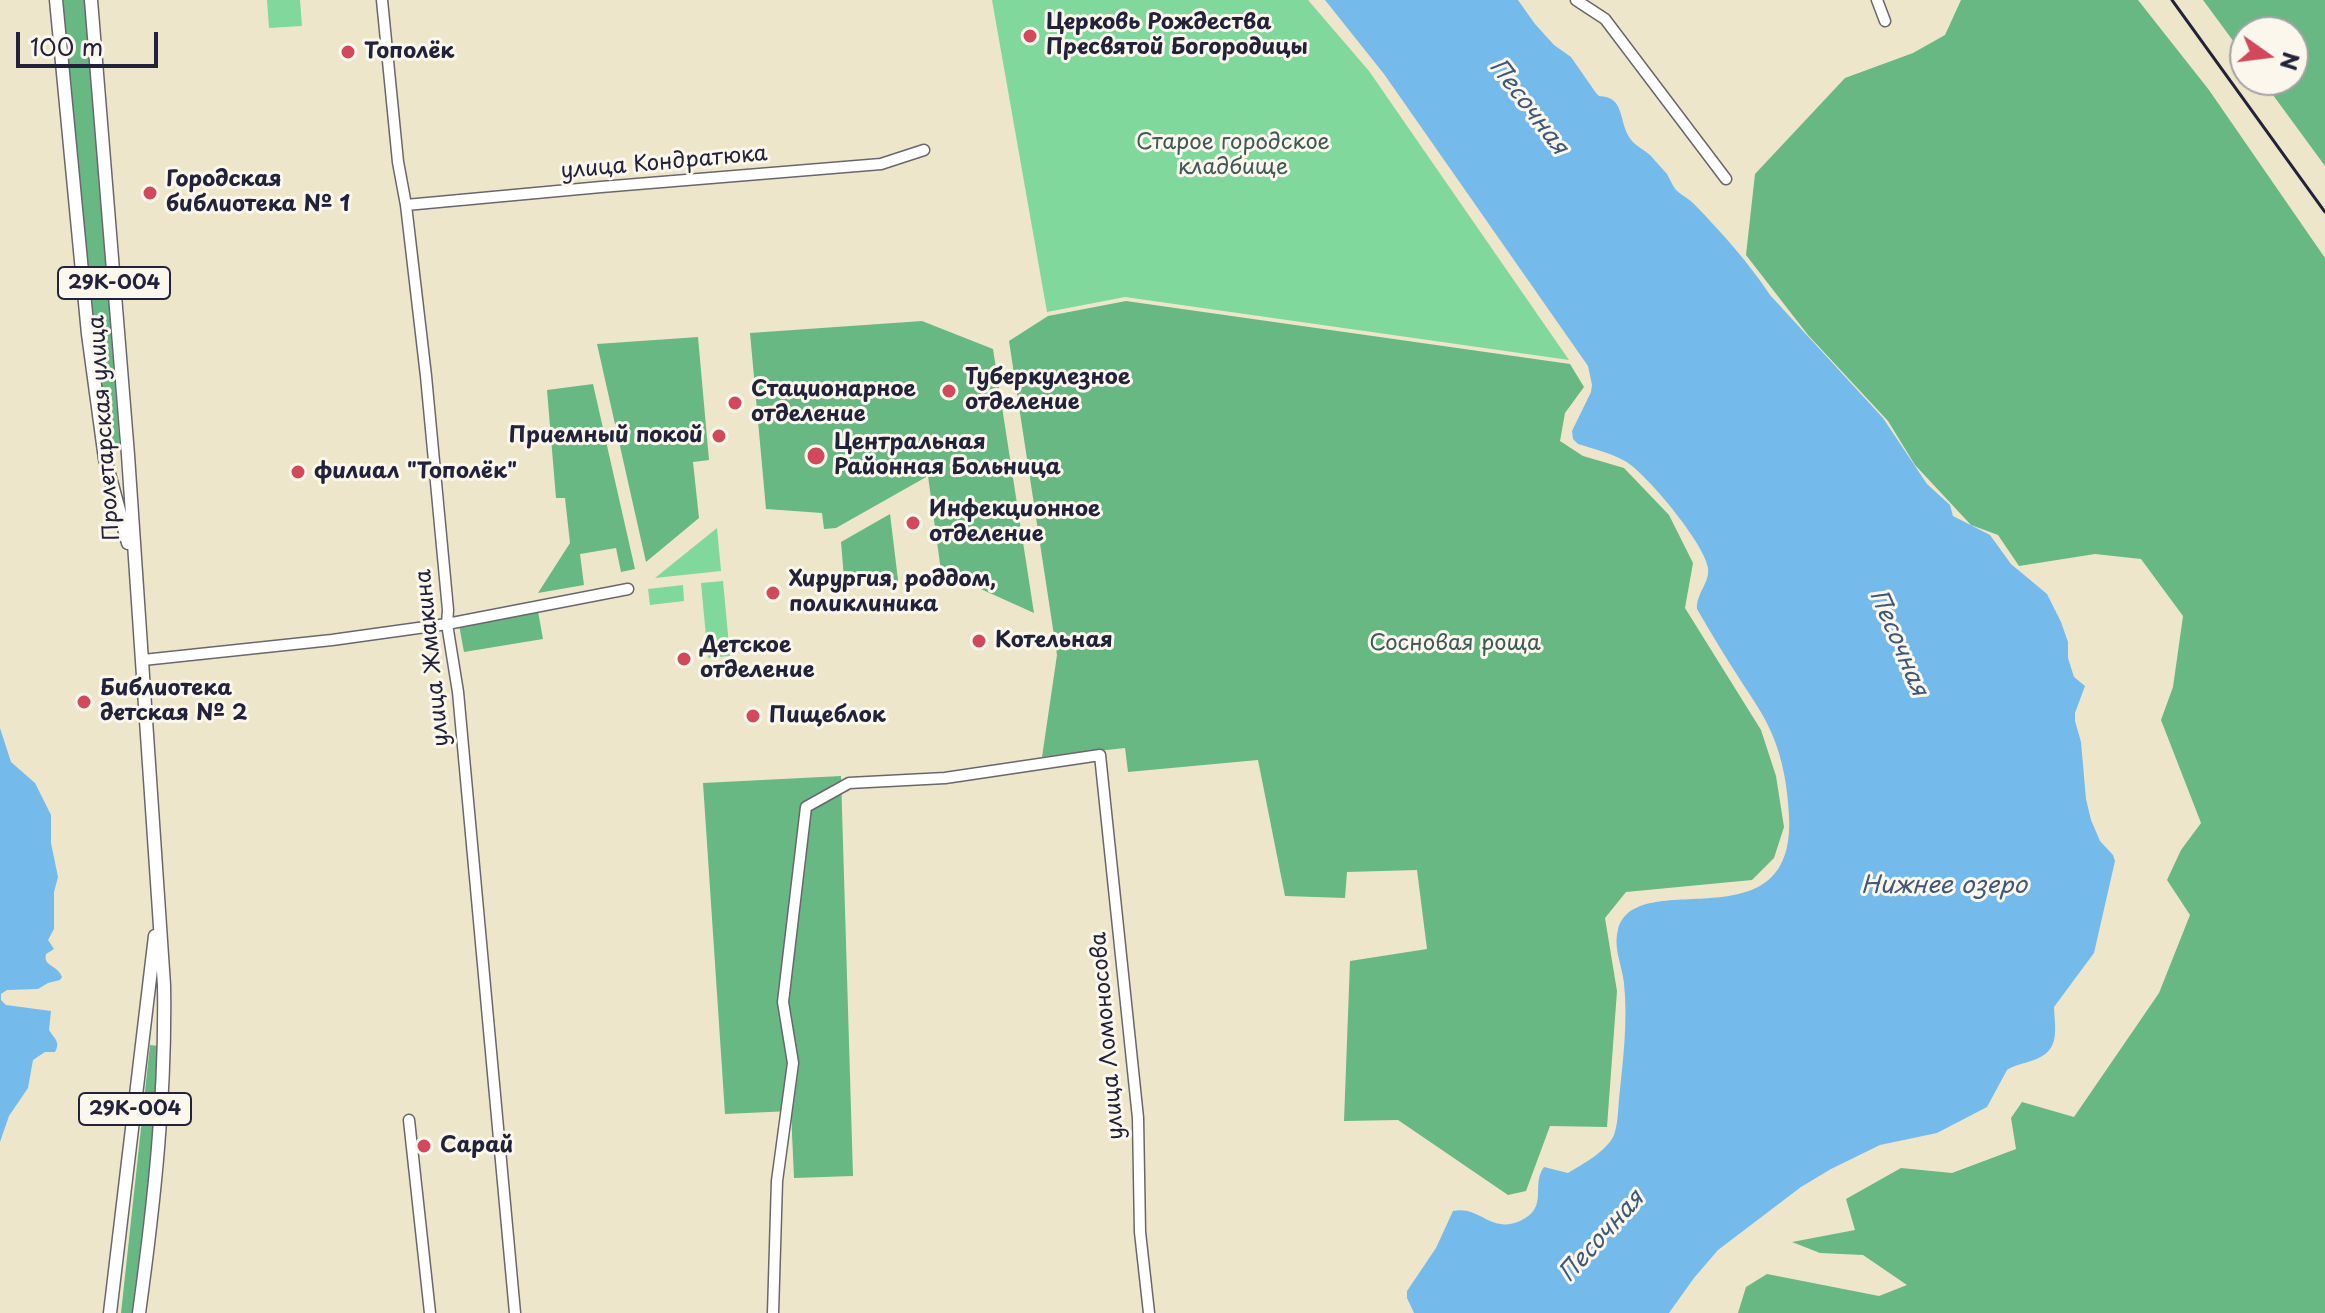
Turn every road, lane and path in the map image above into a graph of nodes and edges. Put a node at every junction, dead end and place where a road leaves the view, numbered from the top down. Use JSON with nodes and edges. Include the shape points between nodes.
{"nodes":[{"id":1,"x":56,"y":0,"type":"edge"},
{"id":2,"x":91,"y":0,"type":"edge"},
{"id":3,"x":382,"y":0,"type":"edge"},
{"id":4,"x":1576,"y":0,"type":"edge"},
{"id":5,"x":1877,"y":0,"type":"edge"},
{"id":6,"x":1885,"y":21,"type":"dead end"},
{"id":7,"x":924,"y":150,"type":"dead end"},
{"id":8,"x":1726,"y":179,"type":"dead end"},
{"id":9,"x":406,"y":205,"type":"junction"},
{"id":10,"x":128,"y":455,"type":"junction"},
{"id":11,"x":105,"y":459,"type":"junction"},
{"id":12,"x":135,"y":566,"type":"junction"},
{"id":13,"x":628,"y":589,"type":"dead end"},
{"id":14,"x":447,"y":624,"type":"junction"},
{"id":15,"x":143,"y":660,"type":"junction"},
{"id":16,"x":159,"y":905,"type":"junction"},
{"id":17,"x":144,"y":1035,"type":"junction"},
{"id":18,"x":165,"y":1037,"type":"junction"},
{"id":19,"x":409,"y":1120,"type":"dead end"},
{"id":20,"x":110,"y":1313,"type":"edge"},
{"id":21,"x":139,"y":1313,"type":"edge"},
{"id":22,"x":430,"y":1313,"type":"edge"},
{"id":23,"x":515,"y":1313,"type":"edge"},
{"id":24,"x":773,"y":1313,"type":"edge"},
{"id":25,"x":1149,"y":1313,"type":"edge"}],
"edges":[{"from":1,"to":11,"type":"main road","name":"Пролетарская улица","number":"29К-004"},
{"from":2,"to":10,"type":"main road","name":"Пролетарская улица","number":"29К-004"},
{"from":3,"to":9,"type":"street","name":"улица Жмакина"},
{"from":4,"to":8,"type":"street","via":[[1605,19]]},
{"from":5,"to":6,"type":"street"},
{"from":7,"to":9,"type":"street","name":"улица Кондратюка","via":[[881,164]]},
{"from":9,"to":14,"type":"street","name":"улица Жмакина"},
{"from":10,"to":11,"type":"main road"},
{"from":10,"to":12,"type":"main road","name":"Пролетарская улица","number":"29К-004"},
{"from":11,"to":12,"type":"main road","name":"Пролетарская улица","number":"29К-004"},
{"from":12,"to":15,"type":"main road","name":"Пролетарская улица","number":"29К-004"},
{"from":13,"to":14,"type":"street"},
{"from":14,"to":15,"type":"street"},
{"from":14,"to":23,"type":"street","name":"улица Жмакина"},
{"from":15,"to":16,"type":"main road","name":"Пролетарская улица","number":"29К-004"},
{"from":16,"to":17,"type":"main road","name":"Пролетарская улица","number":"29К-004"},
{"from":16,"to":18,"type":"main road","name":"Пролетарская улица"},
{"from":17,"to":18,"type":"main road"},
{"from":17,"to":20,"type":"main road","name":"Пролетарская улица","number":"29К-004"},
{"from":18,"to":21,"type":"main road","name":"Пролетарская улица","via":[[155,1188]]},
{"from":19,"to":22,"type":"street"},
{"from":24,"to":25,"type":"street","name":"улица Ломоносова","via":[[777,1181],[793,1063],[783,1002],[806,807],[849,783],[945,778],[1100,755],[1138,1118],[1140,1232]]}]}
